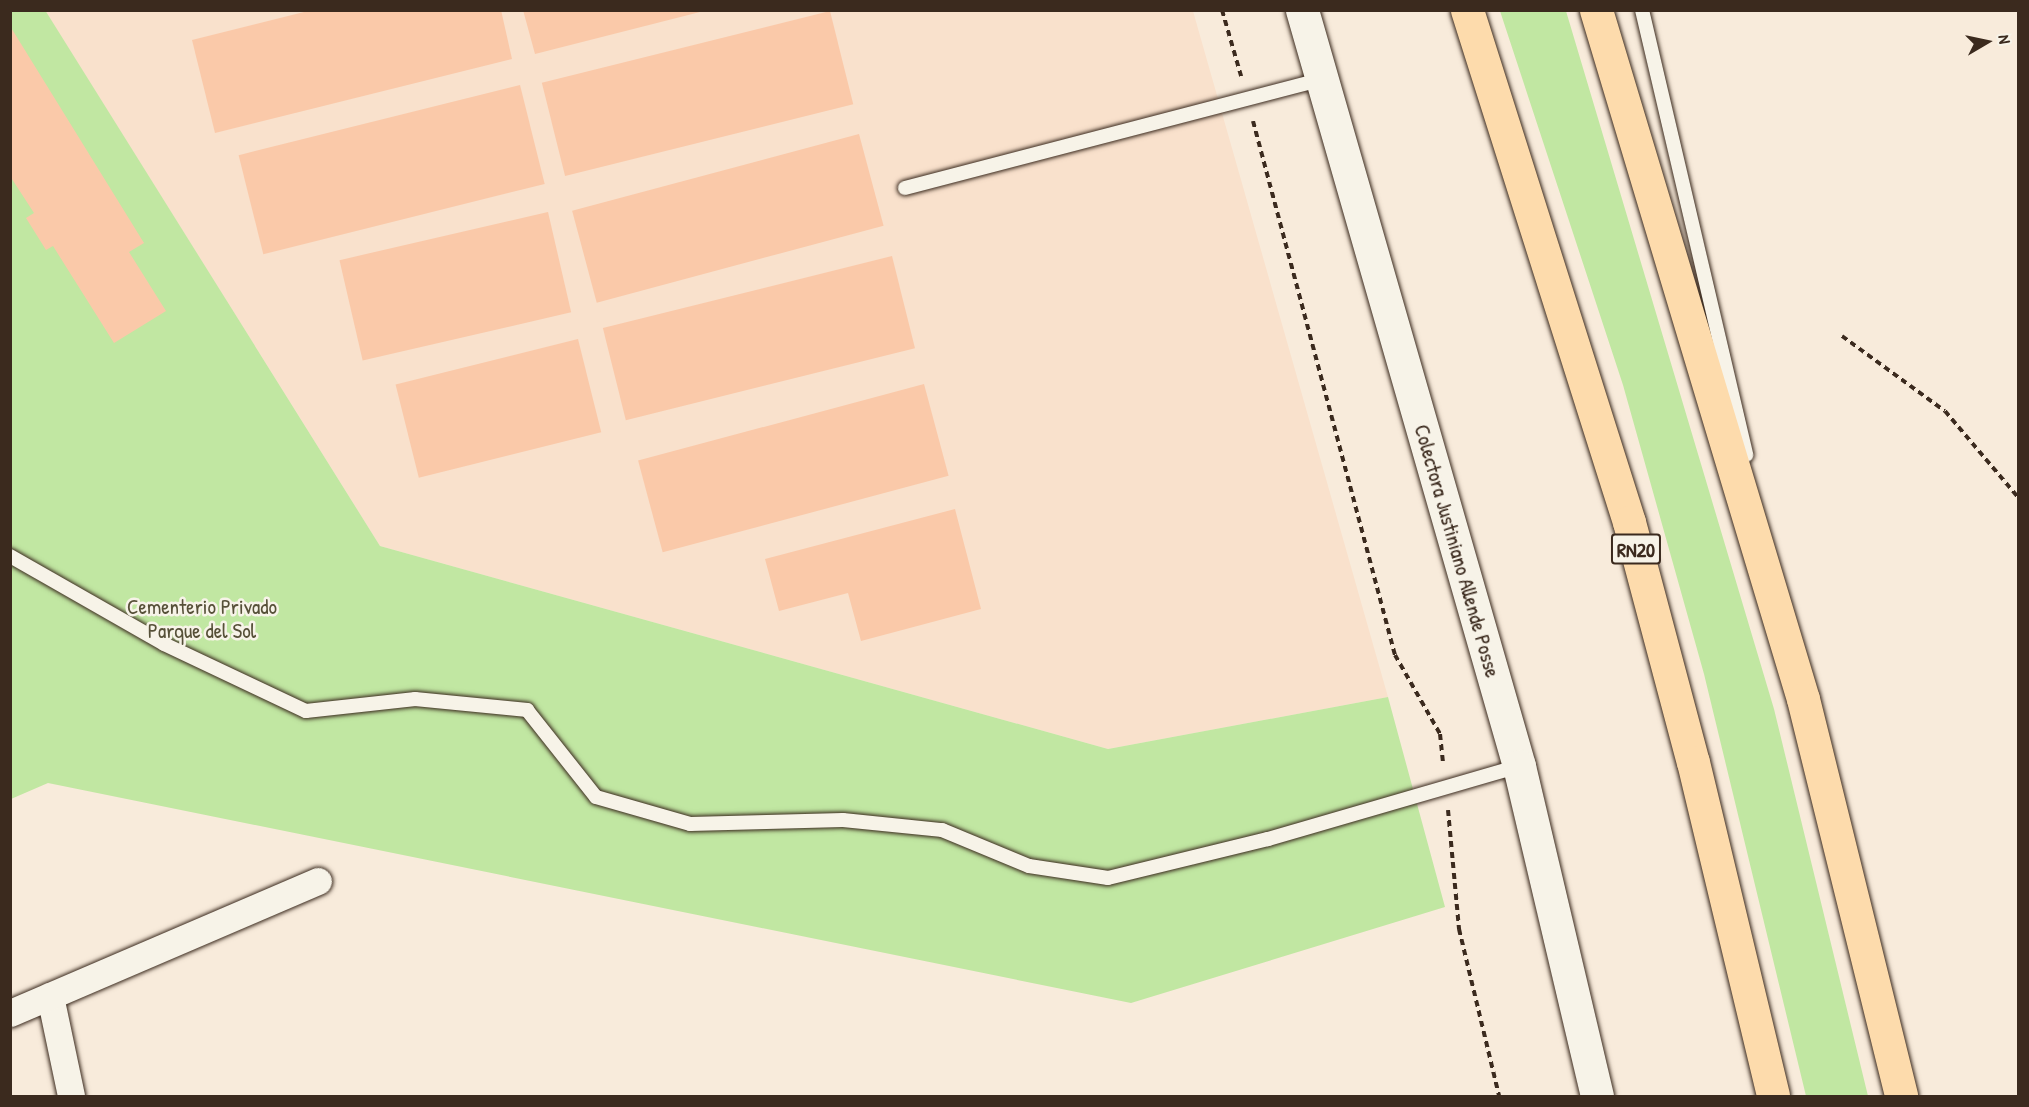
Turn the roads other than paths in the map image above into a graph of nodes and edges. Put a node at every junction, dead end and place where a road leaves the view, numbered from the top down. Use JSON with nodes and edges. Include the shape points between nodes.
{"nodes":[{"id":1,"x":1302,"y":10,"type":"edge"},
{"id":2,"x":1467,"y":10,"type":"edge"},
{"id":3,"x":1596,"y":10,"type":"edge"},
{"id":4,"x":1642,"y":10,"type":"edge"},
{"id":5,"x":1322,"y":79,"type":"junction"},
{"id":6,"x":905,"y":188,"type":"dead end"},
{"id":7,"x":10,"y":556,"type":"edge"},
{"id":8,"x":1801,"y":691,"type":"junction"},
{"id":9,"x":1519,"y":766,"type":"junction"},
{"id":10,"x":318,"y":881,"type":"dead end"},
{"id":11,"x":50,"y":996,"type":"junction"},
{"id":12,"x":10,"y":1013,"type":"edge"},
{"id":13,"x":71,"y":1096,"type":"edge"},
{"id":14,"x":1597,"y":1096,"type":"edge"},
{"id":15,"x":1773,"y":1096,"type":"edge"},
{"id":16,"x":1900,"y":1096,"type":"edge"}],
"edges":[{"from":1,"to":5,"type":"main road","name":"Colectora Justiniano Allende Posse"},
{"from":2,"to":15,"type":"highway","number":"RN20","via":[[1629,522],[1693,762]]},
{"from":3,"to":8,"type":"highway"},
{"from":4,"to":8,"type":"lane"},
{"from":5,"to":6,"type":"lane","via":[[1246,95]]},
{"from":5,"to":9,"type":"main road","name":"Colectora Justiniano Allende Posse"},
{"from":7,"to":9,"type":"lane","via":[[164,644],[306,711],[415,699],[527,710],[596,797],[690,824],[843,820],[942,830],[1029,866],[1108,878],[1447,789]]},
{"from":8,"to":16,"type":"highway"},
{"from":9,"to":14,"type":"main road","name":"Colectora Justiniano Allende Posse"},
{"from":10,"to":11,"type":"street"},
{"from":11,"to":12,"type":"street"},
{"from":11,"to":13,"type":"street"}]}
